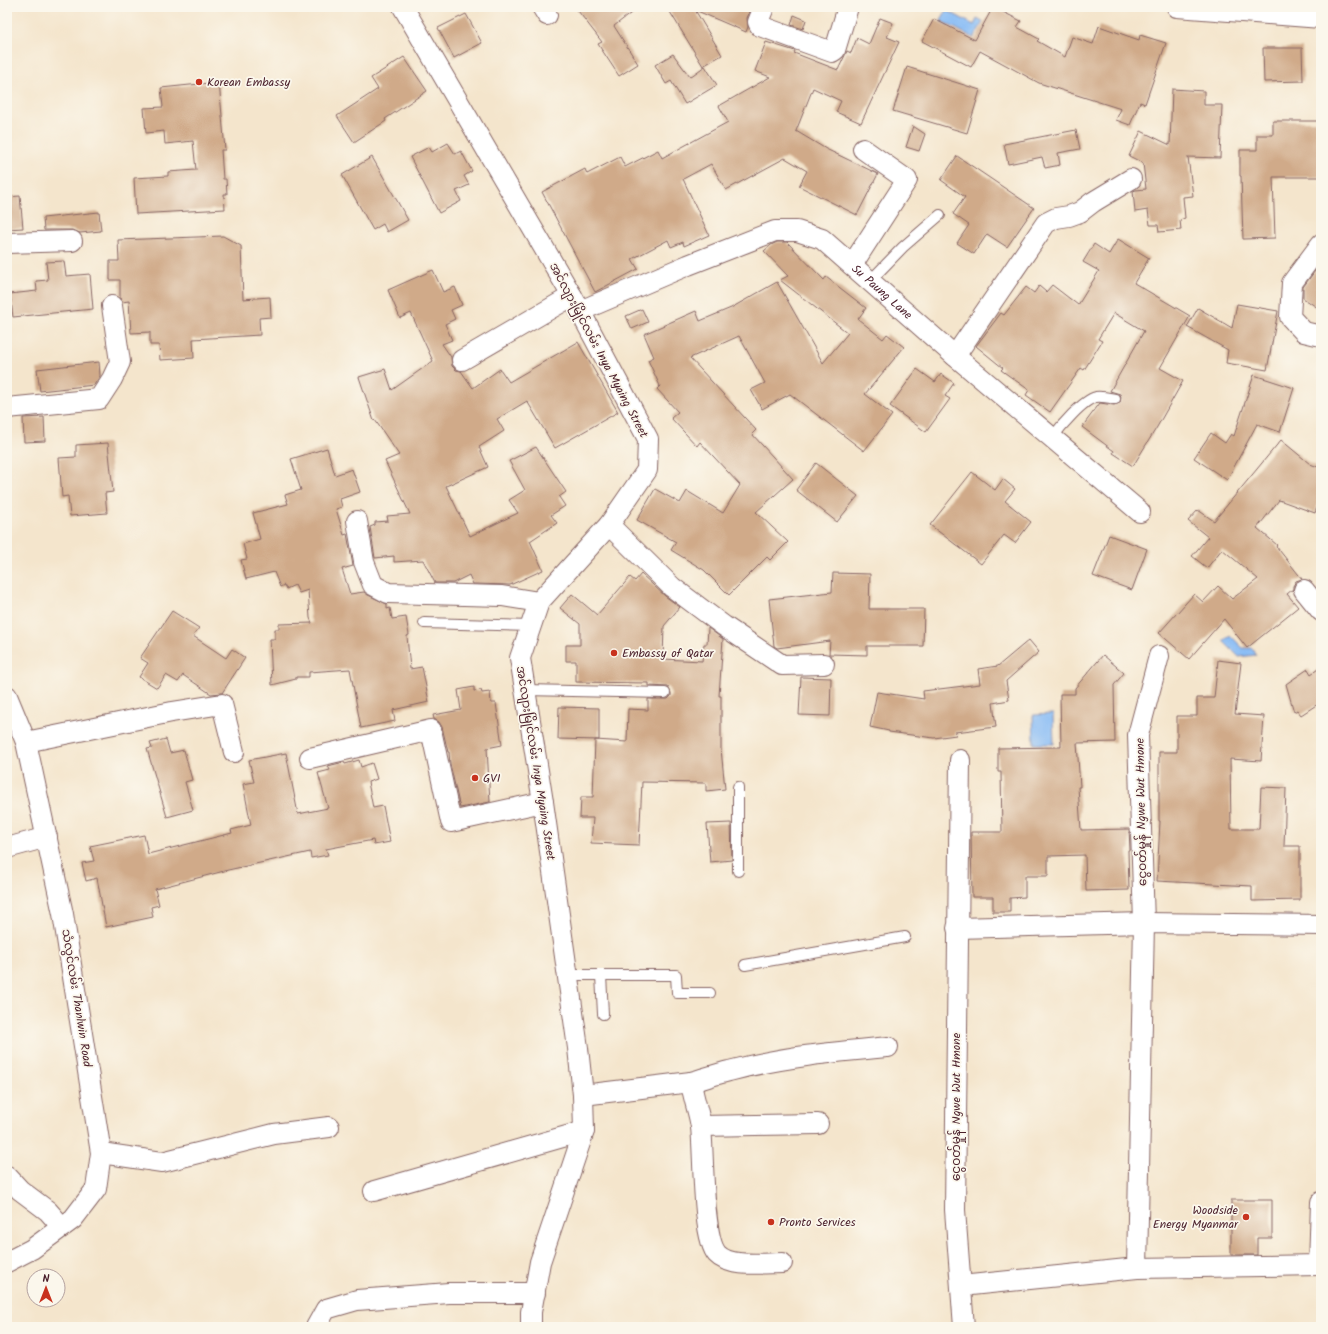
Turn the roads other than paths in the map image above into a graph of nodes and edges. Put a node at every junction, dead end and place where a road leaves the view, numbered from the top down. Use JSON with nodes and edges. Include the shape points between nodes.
{"nodes":[{"id":1,"x":403,"y":7,"type":"edge"},
{"id":2,"x":764,"y":7,"type":"edge"},
{"id":3,"x":848,"y":7,"type":"edge"},
{"id":4,"x":1177,"y":7,"type":"edge"},
{"id":5,"x":1321,"y":18,"type":"edge"},
{"id":6,"x":863,"y":149,"type":"dead end"},
{"id":7,"x":1131,"y":179,"type":"dead end"},
{"id":8,"x":940,"y":215,"type":"dead end"},
{"id":9,"x":72,"y":241,"type":"dead end"},
{"id":10,"x":7,"y":243,"type":"edge"},
{"id":11,"x":1321,"y":244,"type":"edge"},
{"id":12,"x":852,"y":265,"type":"junction"},
{"id":13,"x":870,"y":281,"type":"junction"},
{"id":14,"x":576,"y":304,"type":"junction"},
{"id":15,"x":112,"y":306,"type":"dead end"},
{"id":16,"x":1321,"y":336,"type":"edge"},
{"id":17,"x":955,"y":356,"type":"junction"},
{"id":18,"x":462,"y":360,"type":"dead end"},
{"id":19,"x":1115,"y":399,"type":"dead end"},
{"id":20,"x":7,"y":408,"type":"edge"},
{"id":21,"x":1052,"y":438,"type":"junction"},
{"id":22,"x":1140,"y":512,"type":"dead end"},
{"id":23,"x":357,"y":521,"type":"dead end"},
{"id":24,"x":609,"y":525,"type":"junction"},
{"id":25,"x":1304,"y":590,"type":"dead end"},
{"id":26,"x":539,"y":602,"type":"junction"},
{"id":27,"x":1321,"y":611,"type":"edge"},
{"id":28,"x":424,"y":623,"type":"dead end"},
{"id":29,"x":530,"y":626,"type":"junction"},
{"id":30,"x":1159,"y":656,"type":"dead end"},
{"id":31,"x":824,"y":664,"type":"dead end"},
{"id":32,"x":525,"y":690,"type":"junction"},
{"id":33,"x":665,"y":693,"type":"dead end"},
{"id":34,"x":7,"y":696,"type":"edge"},
{"id":35,"x":26,"y":742,"type":"junction"},
{"id":36,"x":234,"y":752,"type":"dead end"},
{"id":37,"x":310,"y":758,"type":"dead end"},
{"id":38,"x":960,"y":760,"type":"dead end"},
{"id":39,"x":738,"y":786,"type":"dead end"},
{"id":40,"x":543,"y":802,"type":"junction"},
{"id":41,"x":47,"y":837,"type":"junction"},
{"id":42,"x":7,"y":848,"type":"edge"},
{"id":43,"x":738,"y":871,"type":"dead end"},
{"id":44,"x":1144,"y":923,"type":"junction"},
{"id":45,"x":1321,"y":924,"type":"edge"},
{"id":46,"x":957,"y":928,"type":"junction"},
{"id":47,"x":905,"y":937,"type":"dead end"},
{"id":48,"x":745,"y":965,"type":"dead end"},
{"id":49,"x":567,"y":975,"type":"junction"},
{"id":50,"x":601,"y":975,"type":"junction"},
{"id":51,"x":710,"y":993,"type":"dead end"},
{"id":52,"x":603,"y":1014,"type":"dead end"},
{"id":53,"x":888,"y":1047,"type":"dead end"},
{"id":54,"x":690,"y":1082,"type":"junction"},
{"id":55,"x":583,"y":1095,"type":"junction"},
{"id":56,"x":818,"y":1124,"type":"dead end"},
{"id":57,"x":701,"y":1126,"type":"junction"},
{"id":58,"x":329,"y":1127,"type":"dead end"},
{"id":59,"x":584,"y":1131,"type":"junction"},
{"id":60,"x":101,"y":1153,"type":"junction"},
{"id":61,"x":7,"y":1176,"type":"edge"},
{"id":62,"x":374,"y":1191,"type":"dead end"},
{"id":63,"x":1321,"y":1202,"type":"edge"},
{"id":64,"x":62,"y":1227,"type":"junction"},
{"id":65,"x":7,"y":1262,"type":"edge"},
{"id":66,"x":782,"y":1263,"type":"dead end"},
{"id":67,"x":1137,"y":1268,"type":"junction"},
{"id":68,"x":961,"y":1286,"type":"junction"},
{"id":69,"x":535,"y":1293,"type":"junction"},
{"id":70,"x":316,"y":1327,"type":"edge"},
{"id":71,"x":532,"y":1327,"type":"edge"},
{"id":72,"x":964,"y":1327,"type":"edge"}],
"edges":[{"from":1,"to":14,"type":"street","name":"အင်လျားမြိုင်လမ်း Inya Myaing Street"},
{"from":2,"to":3,"type":"street","via":[[758,22],[760,26],[832,52],[835,50]]},
{"from":4,"to":5,"type":"street"},
{"from":6,"to":12,"type":"street","via":[[908,180]]},
{"from":7,"to":17,"type":"street","via":[[1080,212],[1046,222]]},
{"from":8,"to":13,"type":"lane","via":[[903,247]]},
{"from":9,"to":10,"type":"street"},
{"from":11,"to":16,"type":"street","via":[[1292,283],[1290,316],[1304,332]]},
{"from":12,"to":13,"type":"street","name":"Su Paung Lane"},
{"from":12,"to":14,"type":"street","name":"Su Paung Lane","via":[[822,239],[797,231],[774,231]]},
{"from":13,"to":17,"type":"street","name":"Su Paung Lane"},
{"from":14,"to":18,"type":"street","name":"Su Paung Lane"},
{"from":14,"to":24,"type":"street","name":"အင်လျားမြိုင်လမ်း Inya Myaing Street","via":[[648,439],[647,470]]},
{"from":15,"to":20,"type":"street","via":[[120,362],[99,399]]},
{"from":17,"to":21,"type":"street","name":"Su Paung Lane"},
{"from":19,"to":21,"type":"lane","via":[[1096,397],[1089,401],[1062,425]]},
{"from":21,"to":22,"type":"street","name":"Su Paung Lane"},
{"from":23,"to":26,"type":"street","via":[[364,562],[373,585],[388,593],[502,596]]},
{"from":24,"to":26,"type":"street","name":"အင်လျားမြိုင်လမ်း Inya Myaing Street"},
{"from":24,"to":31,"type":"street","via":[[672,587],[782,665]]},
{"from":25,"to":27,"type":"street"},
{"from":26,"to":29,"type":"street","name":"အင်လျားမြိုင်လမ်း Inya Myaing Street"},
{"from":28,"to":29,"type":"lane"},
{"from":29,"to":32,"type":"street","name":"အင်လျားမြိုင်လမ်း Inya Myaing Street","via":[[520,658]]},
{"from":30,"to":44,"type":"street","name":"ငွေဝတ်မှုန် Ngwe Wut Hmone","via":[[1138,735]]},
{"from":32,"to":33,"type":"lane"},
{"from":32,"to":40,"type":"street","name":"အင်လျားမြိုင်လမ်း Inya Myaing Street"},
{"from":34,"to":35,"type":"street","name":"သံလွင်လမ်း Thanlwin Road"},
{"from":35,"to":36,"type":"street","via":[[222,704]]},
{"from":35,"to":41,"type":"street","name":"သံလွင်လမ်း Thanlwin Road"},
{"from":37,"to":40,"type":"street","via":[[431,730],[451,822]]},
{"from":38,"to":46,"type":"street","name":"ငွေဝတ်မှုန် Ngwe Wut Hmone"},
{"from":39,"to":43,"type":"lane"},
{"from":40,"to":49,"type":"street","name":"အင်လျားမြိုင်လမ်း Inya Myaing Street"},
{"from":41,"to":42,"type":"street"},
{"from":41,"to":60,"type":"street","name":"သံလွင်လမ်း Thanlwin Road","via":[[63,914]]},
{"from":44,"to":45,"type":"street"},
{"from":44,"to":46,"type":"street"},
{"from":44,"to":67,"type":"street","name":"ငွေဝတ်မှုန် Ngwe Wut Hmone"},
{"from":46,"to":68,"type":"street","name":"ငွေဝတ်မှုန် Ngwe Wut Hmone","via":[[955,1210]]},
{"from":47,"to":48,"type":"lane"},
{"from":49,"to":50,"type":"lane"},
{"from":49,"to":55,"type":"street","name":"အင်လျားမြိုင်လမ်း Inya Myaing Street"},
{"from":50,"to":51,"type":"lane","via":[[676,975],[677,994]]},
{"from":50,"to":52,"type":"lane"},
{"from":53,"to":54,"type":"street","via":[[767,1063]]},
{"from":54,"to":55,"type":"street"},
{"from":54,"to":57,"type":"street"},
{"from":55,"to":59,"type":"street","name":"အင်လျားမြိုင်လမ်း Inya Myaing Street"},
{"from":56,"to":57,"type":"street"},
{"from":57,"to":66,"type":"street","via":[[706,1213],[710,1241],[717,1254],[734,1264]]},
{"from":58,"to":60,"type":"street","via":[[274,1134],[162,1162]]},
{"from":59,"to":62,"type":"street"},
{"from":59,"to":69,"type":"street","name":"အင်လျားမြိုင်လမ်း Inya Myaing Street","via":[[540,1262]]},
{"from":60,"to":64,"type":"street","name":"သံလွင်လမ်း Thanlwin Road","via":[[96,1189],[73,1219]]},
{"from":61,"to":64,"type":"street","via":[[20,1190],[48,1211]]},
{"from":63,"to":67,"type":"street","via":[[1319,1265]]},
{"from":64,"to":65,"type":"street","name":"သံလွင်လမ်း Thanlwin Road","via":[[32,1249]]},
{"from":67,"to":68,"type":"street"},
{"from":68,"to":72,"type":"street","name":"ငွေဝတ်မှုန် Ngwe Wut Hmone"},
{"from":69,"to":70,"type":"street","via":[[449,1293],[357,1300],[326,1309]]},
{"from":69,"to":71,"type":"street","name":"အင်လျားမြိုင်လမ်း Inya Myaing Street","via":[[531,1312]]}]}
